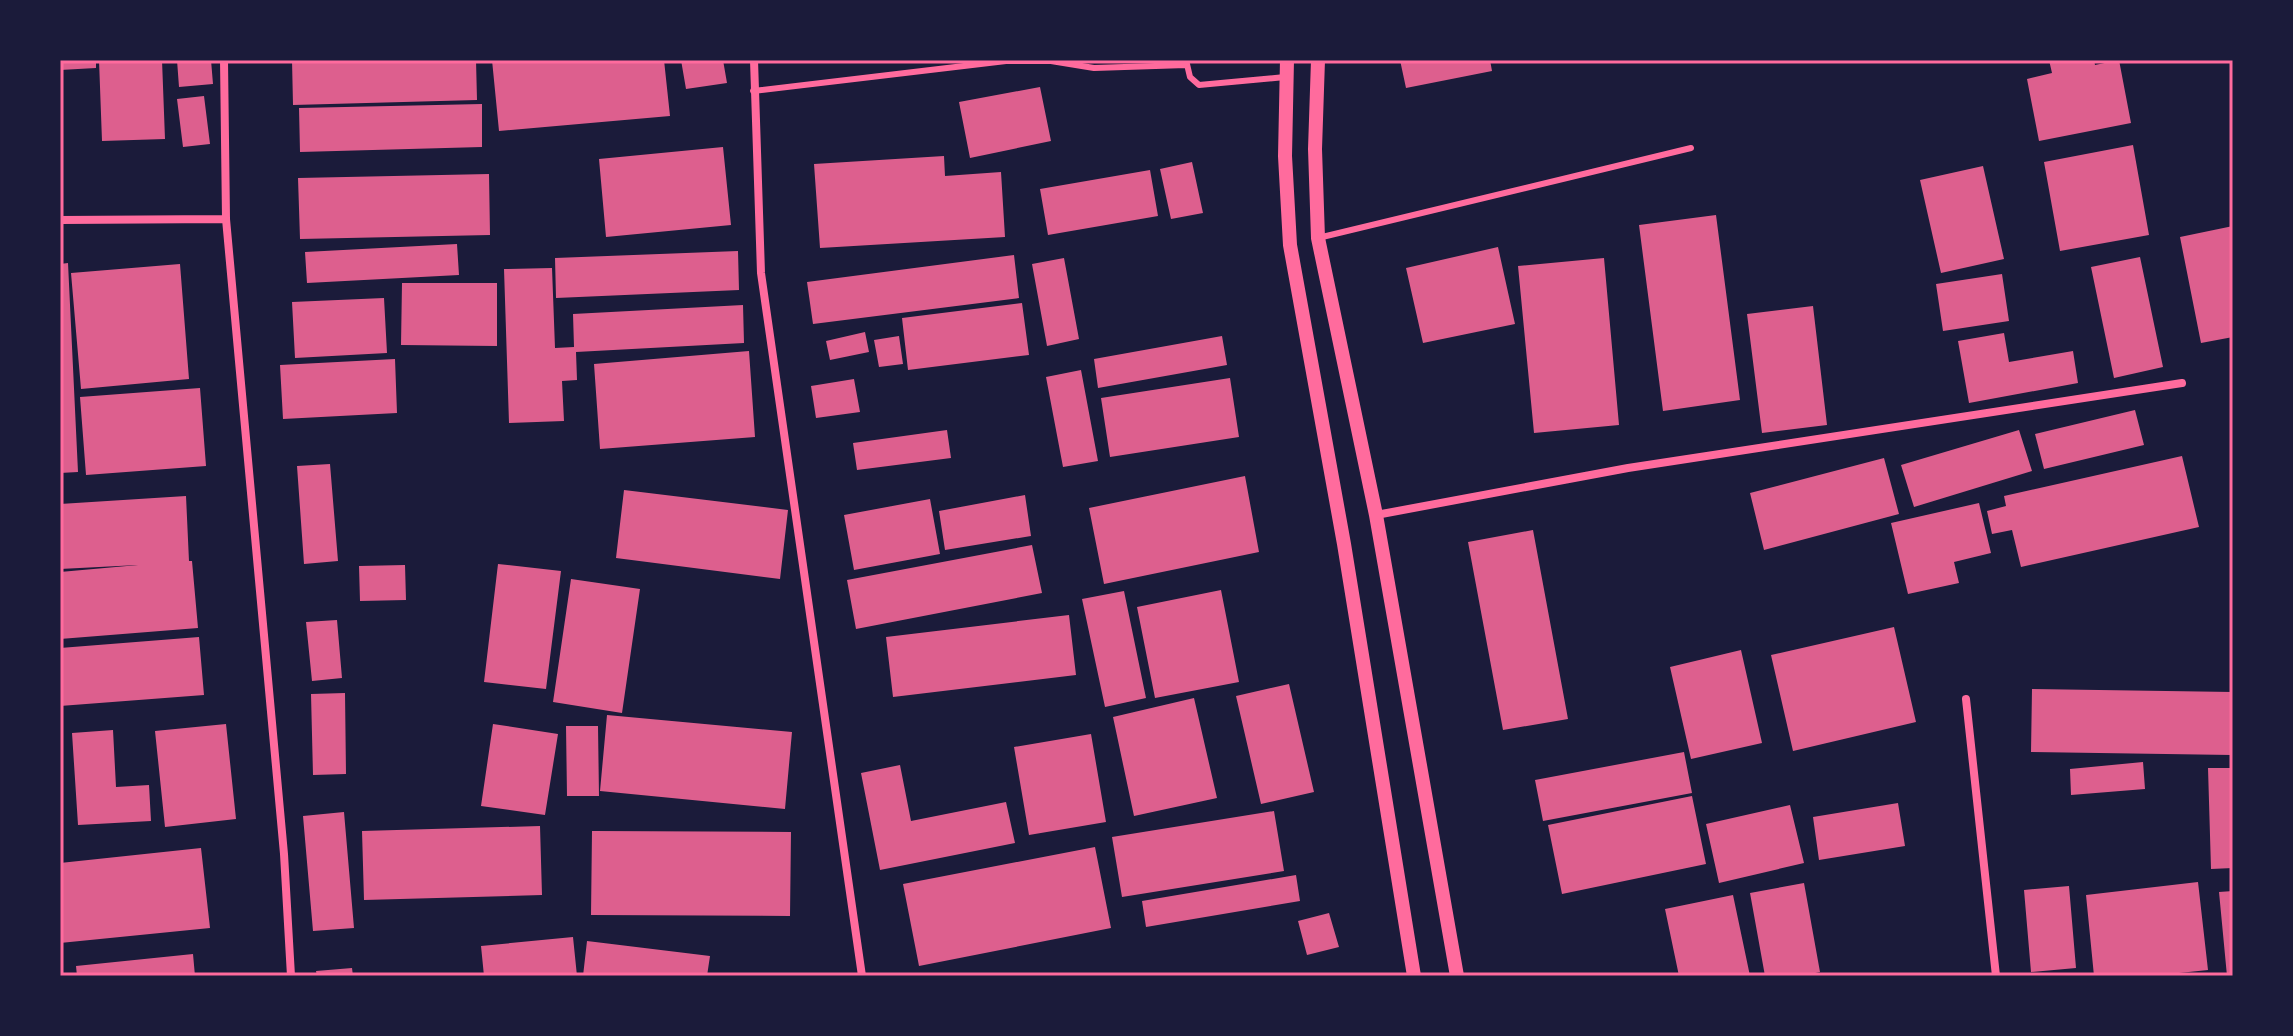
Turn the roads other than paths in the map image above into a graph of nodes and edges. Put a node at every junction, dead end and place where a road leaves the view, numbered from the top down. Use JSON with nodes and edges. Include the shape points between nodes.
{"nodes":[{"id":1,"x":224,"y":60,"type":"edge"},
{"id":2,"x":754,"y":60,"type":"edge"},
{"id":3,"x":1287,"y":60,"type":"edge"},
{"id":4,"x":1318,"y":60,"type":"edge"},
{"id":5,"x":1186,"y":62,"type":"edge"},
{"id":6,"x":1286,"y":77,"type":"junction"},
{"id":7,"x":753,"y":91,"type":"junction"},
{"id":8,"x":1691,"y":148,"type":"dead end"},
{"id":9,"x":226,"y":219,"type":"junction"},
{"id":10,"x":60,"y":220,"type":"edge"},
{"id":11,"x":1318,"y":238,"type":"junction"},
{"id":12,"x":2182,"y":383,"type":"dead end"},
{"id":13,"x":1376,"y":515,"type":"junction"},
{"id":14,"x":1966,"y":699,"type":"dead end"},
{"id":15,"x":291,"y":976,"type":"edge"},
{"id":16,"x":862,"y":976,"type":"edge"},
{"id":17,"x":1414,"y":976,"type":"edge"},
{"id":18,"x":1457,"y":976,"type":"edge"},
{"id":19,"x":1996,"y":976,"type":"edge"}],
"edges":[{"from":1,"to":9,"type":"street"},
{"from":2,"to":7,"type":"street"},
{"from":3,"to":6,"type":"street"},
{"from":4,"to":11,"type":"street"},
{"from":5,"to":6,"type":"lane","via":[[1199,85]]},
{"from":5,"to":7,"type":"lane","via":[[1094,68],[1006,61]]},
{"from":6,"to":17,"type":"street","via":[[1290,245]]},
{"from":7,"to":16,"type":"street","via":[[761,273]]},
{"from":8,"to":11,"type":"lane"},
{"from":9,"to":10,"type":"street"},
{"from":9,"to":15,"type":"street"},
{"from":11,"to":13,"type":"street"},
{"from":12,"to":13,"type":"street","via":[[1628,468]]},
{"from":13,"to":18,"type":"street"},
{"from":14,"to":19,"type":"street"}]}
